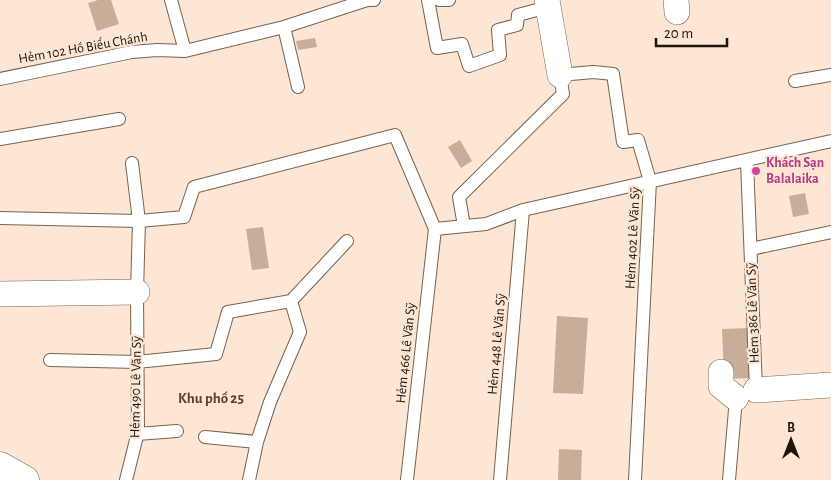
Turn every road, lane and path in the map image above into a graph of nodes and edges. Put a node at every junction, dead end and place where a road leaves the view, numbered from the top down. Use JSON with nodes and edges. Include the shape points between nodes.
{"nodes":[{"id":1,"x":171,"y":0,"type":"edge"},
{"id":2,"x":374,"y":0,"type":"edge"},
{"id":3,"x":428,"y":0,"type":"edge"},
{"id":4,"x":439,"y":0,"type":"edge"},
{"id":5,"x":449,"y":0,"type":"edge"},
{"id":6,"x":547,"y":3,"type":"edge"},
{"id":7,"x":284,"y":27,"type":"junction"},
{"id":8,"x":185,"y":52,"type":"junction"},
{"id":9,"x":560,"y":75,"type":"junction"},
{"id":10,"x":831,"y":75,"type":"edge"},
{"id":11,"x":0,"y":79,"type":"edge"},
{"id":12,"x":795,"y":81,"type":"dead end"},
{"id":13,"x":298,"y":87,"type":"dead end"},
{"id":14,"x":119,"y":119,"type":"dead end"},
{"id":15,"x":0,"y":139,"type":"edge"},
{"id":16,"x":831,"y":141,"type":"edge"},
{"id":17,"x":747,"y":161,"type":"junction"},
{"id":18,"x":132,"y":162,"type":"dead end"},
{"id":19,"x":650,"y":181,"type":"junction"},
{"id":20,"x":523,"y":210,"type":"junction"},
{"id":21,"x":0,"y":218,"type":"edge"},
{"id":22,"x":139,"y":221,"type":"junction"},
{"id":23,"x":464,"y":226,"type":"junction"},
{"id":24,"x":435,"y":229,"type":"junction"},
{"id":25,"x":831,"y":232,"type":"edge"},
{"id":26,"x":348,"y":241,"type":"dead end"},
{"id":27,"x":751,"y":249,"type":"junction"},
{"id":28,"x":137,"y":292,"type":"junction"},
{"id":29,"x":0,"y":294,"type":"edge"},
{"id":30,"x":291,"y":301,"type":"junction"},
{"id":31,"x":50,"y":360,"type":"dead end"},
{"id":32,"x":137,"y":362,"type":"junction"},
{"id":33,"x":721,"y":372,"type":"dead end"},
{"id":34,"x":831,"y":385,"type":"edge"},
{"id":35,"x":746,"y":394,"type":"junction"},
{"id":36,"x":176,"y":431,"type":"dead end"},
{"id":37,"x":137,"y":434,"type":"junction"},
{"id":38,"x":205,"y":437,"type":"dead end"},
{"id":39,"x":257,"y":442,"type":"junction"},
{"id":40,"x":0,"y":466,"type":"edge"},
{"id":41,"x":25,"y":480,"type":"edge"},
{"id":42,"x":126,"y":480,"type":"edge"},
{"id":43,"x":249,"y":480,"type":"edge"},
{"id":44,"x":407,"y":480,"type":"edge"},
{"id":45,"x":500,"y":480,"type":"edge"},
{"id":46,"x":635,"y":480,"type":"edge"},
{"id":47,"x":729,"y":480,"type":"edge"}],
"edges":[{"from":1,"to":8,"type":"lane"},
{"from":2,"to":7,"type":"lane","name":"Hẻm 102 Hồ Biểu Chánh"},
{"from":3,"to":6,"type":"lane","via":[[437,48],[462,44],[469,66],[500,55],[498,30],[517,25],[518,15]]},
{"from":4,"to":5,"type":"lane"},
{"from":6,"to":9,"type":"street"},
{"from":7,"to":8,"type":"lane","name":"Hẻm 102 Hồ Biểu Chánh"},
{"from":7,"to":13,"type":"lane"},
{"from":8,"to":11,"type":"lane","name":"Hẻm 102 Hồ Biểu Chánh","via":[[132,52]]},
{"from":9,"to":19,"type":"lane","via":[[614,74],[623,142],[638,140]]},
{"from":9,"to":23,"type":"lane","via":[[563,94],[459,197]]},
{"from":10,"to":12,"type":"lane"},
{"from":14,"to":15,"type":"lane"},
{"from":16,"to":17,"type":"lane","name":"Hẻm 402 Lê Văn Sỹ"},
{"from":17,"to":19,"type":"lane","name":"Hẻm 402 Lê Văn Sỹ"},
{"from":17,"to":27,"type":"lane","name":"Hẻm 386 Lê Văn Sỹ"},
{"from":18,"to":22,"type":"lane","name":"Hẻm 490 Lê Văn Sỹ"},
{"from":19,"to":20,"type":"lane"},
{"from":19,"to":46,"type":"lane","name":"Hẻm 402 Lê Văn Sỹ"},
{"from":20,"to":23,"type":"lane","via":[[486,224]]},
{"from":20,"to":45,"type":"lane","name":"Hẻm 448 Lê Văn Sỹ"},
{"from":21,"to":22,"type":"lane"},
{"from":22,"to":24,"type":"lane","name":"Hẻm 466 Lê Văn Sỹ","via":[[184,217],[194,186],[395,135]]},
{"from":22,"to":28,"type":"lane","name":"Hẻm 490 Lê Văn Sỹ"},
{"from":23,"to":24,"type":"lane"},
{"from":24,"to":44,"type":"lane","name":"Hẻm 466 Lê Văn Sỹ"},
{"from":25,"to":27,"type":"lane"},
{"from":26,"to":30,"type":"lane"},
{"from":27,"to":35,"type":"lane","name":"Hẻm 386 Lê Văn Sỹ"},
{"from":28,"to":29,"type":"street"},
{"from":28,"to":32,"type":"lane","name":"Hẻm 490 Lê Văn Sỹ"},
{"from":30,"to":32,"type":"lane","via":[[228,312],[216,354]]},
{"from":30,"to":39,"type":"lane","via":[[300,332]]},
{"from":31,"to":32,"type":"lane"},
{"from":32,"to":37,"type":"lane","name":"Hẻm 490 Lê Văn Sỹ"},
{"from":33,"to":35,"type":"street","via":[[721,386]]},
{"from":34,"to":35,"type":"street"},
{"from":35,"to":47,"type":"lane","name":"Hẻm 386 Lê Văn Sỹ"},
{"from":36,"to":37,"type":"lane"},
{"from":37,"to":42,"type":"lane","name":"Hẻm 490 Lê Văn Sỹ"},
{"from":38,"to":39,"type":"lane"},
{"from":39,"to":43,"type":"lane"},
{"from":40,"to":41,"type":"main road"}]}
